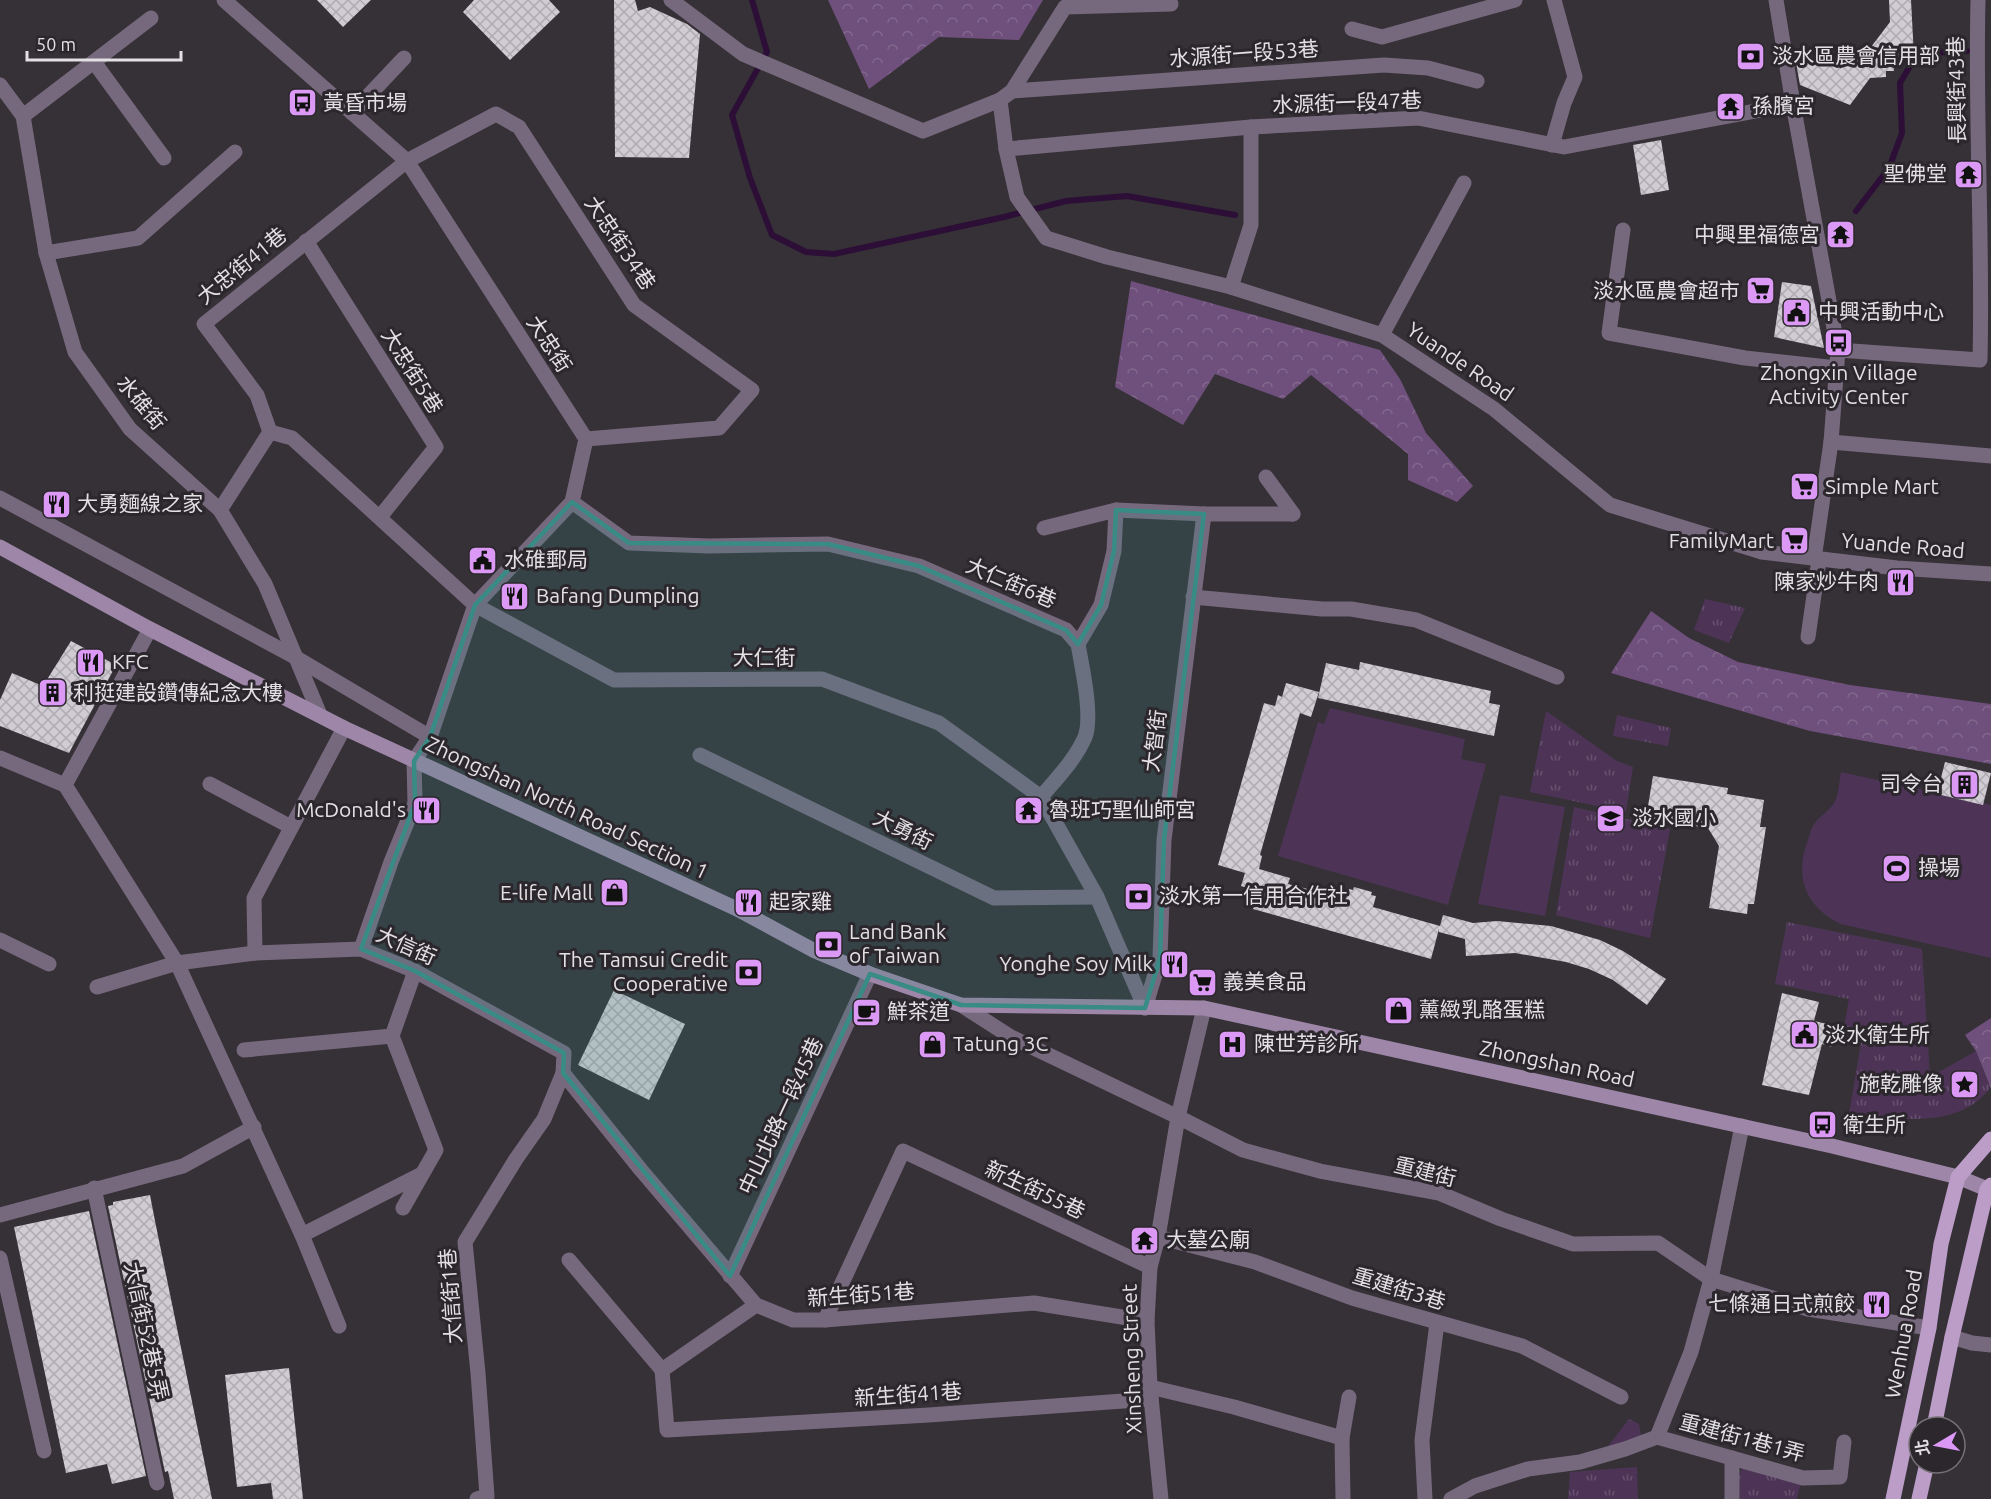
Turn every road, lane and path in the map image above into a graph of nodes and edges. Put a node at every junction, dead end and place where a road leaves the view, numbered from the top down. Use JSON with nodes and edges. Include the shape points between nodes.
{"nodes":[{"id":1,"x":224,"y":0,"type":"edge"},
{"id":2,"x":671,"y":0,"type":"edge"},
{"id":3,"x":1515,"y":0,"type":"edge"},
{"id":4,"x":1554,"y":0,"type":"edge"},
{"id":5,"x":1776,"y":0,"type":"edge"},
{"id":6,"x":1977,"y":0,"type":"edge"},
{"id":7,"x":1171,"y":4,"type":"dead end"},
{"id":8,"x":151,"y":18,"type":"dead end"},
{"id":9,"x":1352,"y":29,"type":"dead end"},
{"id":10,"x":1382,"y":37,"type":"junction"},
{"id":11,"x":1984,"y":50,"type":"edge"},
{"id":12,"x":404,"y":58,"type":"dead end"},
{"id":13,"x":94,"y":62,"type":"junction"},
{"id":14,"x":1384,"y":65,"type":"junction"},
{"id":15,"x":1477,"y":81,"type":"dead end"},
{"id":16,"x":0,"y":85,"type":"edge"},
{"id":17,"x":1006,"y":95,"type":"junction"},
{"id":18,"x":1793,"y":104,"type":"junction"},
{"id":19,"x":352,"y":113,"type":"junction"},
{"id":20,"x":23,"y":116,"type":"junction"},
{"id":21,"x":1251,"y":127,"type":"junction"},
{"id":22,"x":1552,"y":145,"type":"junction"},
{"id":23,"x":1006,"y":149,"type":"junction"},
{"id":24,"x":235,"y":152,"type":"dead end"},
{"id":25,"x":164,"y":158,"type":"dead end"},
{"id":26,"x":407,"y":161,"type":"junction"},
{"id":27,"x":1464,"y":183,"type":"dead end"},
{"id":28,"x":1985,"y":183,"type":"edge"},
{"id":29,"x":1623,"y":230,"type":"dead end"},
{"id":30,"x":306,"y":241,"type":"junction"},
{"id":31,"x":46,"y":252,"type":"junction"},
{"id":32,"x":1231,"y":287,"type":"junction"},
{"id":33,"x":1986,"y":312,"type":"edge"},
{"id":34,"x":1382,"y":335,"type":"junction"},
{"id":35,"x":1838,"y":350,"type":"junction"},
{"id":36,"x":1837,"y":369,"type":"junction"},
{"id":37,"x":270,"y":432,"type":"junction"},
{"id":38,"x":586,"y":439,"type":"junction"},
{"id":39,"x":1831,"y":442,"type":"junction"},
{"id":40,"x":1991,"y":456,"type":"edge"},
{"id":41,"x":1266,"y":477,"type":"dead end"},
{"id":42,"x":0,"y":498,"type":"edge"},
{"id":43,"x":572,"y":502,"type":"junction"},
{"id":44,"x":220,"y":510,"type":"junction"},
{"id":45,"x":1116,"y":510,"type":"junction"},
{"id":46,"x":1203,"y":514,"type":"junction"},
{"id":47,"x":380,"y":517,"type":"junction"},
{"id":48,"x":1044,"y":528,"type":"dead end"},
{"id":49,"x":0,"y":547,"type":"edge"},
{"id":50,"x":1816,"y":560,"type":"junction"},
{"id":51,"x":1991,"y":574,"type":"edge"},
{"id":52,"x":1193,"y":597,"type":"junction"},
{"id":53,"x":475,"y":604,"type":"junction"},
{"id":54,"x":150,"y":629,"type":"junction"},
{"id":55,"x":1808,"y":637,"type":"dead end"},
{"id":56,"x":1078,"y":644,"type":"junction"},
{"id":57,"x":293,"y":656,"type":"junction"},
{"id":58,"x":1557,"y":677,"type":"dead end"},
{"id":59,"x":320,"y":715,"type":"junction"},
{"id":60,"x":344,"y":728,"type":"junction"},
{"id":61,"x":430,"y":737,"type":"junction"},
{"id":62,"x":700,"y":755,"type":"dead end"},
{"id":63,"x":0,"y":759,"type":"edge"},
{"id":64,"x":414,"y":761,"type":"junction"},
{"id":65,"x":210,"y":784,"type":"dead end"},
{"id":66,"x":65,"y":785,"type":"junction"},
{"id":67,"x":1041,"y":797,"type":"junction"},
{"id":68,"x":291,"y":827,"type":"junction"},
{"id":69,"x":1097,"y":897,"type":"junction"},
{"id":70,"x":0,"y":940,"type":"edge"},
{"id":71,"x":361,"y":949,"type":"junction"},
{"id":72,"x":255,"y":953,"type":"junction"},
{"id":73,"x":177,"y":963,"type":"junction"},
{"id":74,"x":48,"y":964,"type":"dead end"},
{"id":75,"x":415,"y":971,"type":"junction"},
{"id":76,"x":870,"y":974,"type":"junction"},
{"id":77,"x":96,"y":987,"type":"dead end"},
{"id":78,"x":961,"y":1005,"type":"junction"},
{"id":79,"x":1145,"y":1008,"type":"junction"},
{"id":80,"x":1203,"y":1008,"type":"junction"},
{"id":81,"x":392,"y":1036,"type":"junction"},
{"id":82,"x":244,"y":1050,"type":"dead end"},
{"id":83,"x":563,"y":1073,"type":"junction"},
{"id":84,"x":1178,"y":1117,"type":"junction"},
{"id":85,"x":1742,"y":1126,"type":"junction"},
{"id":86,"x":254,"y":1127,"type":"junction"},
{"id":87,"x":1991,"y":1139,"type":"edge"},
{"id":88,"x":422,"y":1174,"type":"junction"},
{"id":89,"x":1958,"y":1177,"type":"junction"},
{"id":90,"x":94,"y":1188,"type":"junction"},
{"id":91,"x":1990,"y":1189,"type":"edge"},
{"id":92,"x":403,"y":1208,"type":"dead end"},
{"id":93,"x":0,"y":1215,"type":"edge"},
{"id":94,"x":302,"y":1235,"type":"junction"},
{"id":95,"x":1158,"y":1237,"type":"junction"},
{"id":96,"x":0,"y":1258,"type":"edge"},
{"id":97,"x":569,"y":1260,"type":"dead end"},
{"id":98,"x":1150,"y":1267,"type":"junction"},
{"id":99,"x":730,"y":1276,"type":"junction"},
{"id":100,"x":1711,"y":1279,"type":"junction"},
{"id":101,"x":756,"y":1305,"type":"junction"},
{"id":102,"x":825,"y":1320,"type":"junction"},
{"id":103,"x":1147,"y":1321,"type":"junction"},
{"id":104,"x":1437,"y":1323,"type":"junction"},
{"id":105,"x":339,"y":1326,"type":"dead end"},
{"id":106,"x":1929,"y":1328,"type":"junction"},
{"id":107,"x":1952,"y":1337,"type":"junction"},
{"id":108,"x":1991,"y":1345,"type":"edge"},
{"id":109,"x":662,"y":1370,"type":"junction"},
{"id":110,"x":1151,"y":1393,"type":"junction"},
{"id":111,"x":1349,"y":1397,"type":"dead end"},
{"id":112,"x":1621,"y":1397,"type":"dead end"},
{"id":113,"x":1936,"y":1415,"type":"edge"},
{"id":114,"x":1657,"y":1437,"type":"junction"},
{"id":115,"x":1342,"y":1438,"type":"junction"},
{"id":116,"x":1844,"y":1442,"type":"dead end"},
{"id":117,"x":44,"y":1451,"type":"dead end"},
{"id":118,"x":1732,"y":1458,"type":"junction"},
{"id":119,"x":1924,"y":1475,"type":"edge"},
{"id":120,"x":157,"y":1483,"type":"dead end"},
{"id":121,"x":477,"y":1499,"type":"edge"},
{"id":122,"x":1161,"y":1499,"type":"edge"},
{"id":123,"x":1343,"y":1499,"type":"edge"},
{"id":124,"x":1425,"y":1499,"type":"edge"},
{"id":125,"x":1451,"y":1499,"type":"edge"},
{"id":126,"x":1732,"y":1499,"type":"edge"},
{"id":127,"x":1893,"y":1499,"type":"edge"},
{"id":128,"x":1919,"y":1499,"type":"edge"}],
"edges":[{"from":1,"to":19,"type":"street","name":"大忠街"},
{"from":2,"to":17,"type":"street","name":"水源街一段53巷","via":[[743,54],[923,131]]},
{"from":3,"to":10,"type":"street"},
{"from":4,"to":22,"type":"street","via":[[1575,77]]},
{"from":5,"to":18,"type":"street"},
{"from":6,"to":11,"type":"street","name":"長興街43巷"},
{"from":7,"to":17,"type":"street","via":[[1065,7]]},
{"from":8,"to":13,"type":"street"},
{"from":9,"to":10,"type":"street"},
{"from":10,"to":14,"type":"street"},
{"from":11,"to":28,"type":"street","name":"長興街43巷"},
{"from":12,"to":19,"type":"street"},
{"from":13,"to":20,"type":"street"},
{"from":13,"to":25,"type":"street"},
{"from":14,"to":15,"type":"street","name":"水源街一段53巷","via":[[1428,68]]},
{"from":14,"to":17,"type":"street","name":"水源街一段53巷"},
{"from":16,"to":20,"type":"street","name":"水碓街"},
{"from":17,"to":23,"type":"street","name":"Yuande Road"},
{"from":18,"to":22,"type":"street","name":"水源街一段47巷","via":[[1564,147]]},
{"from":18,"to":35,"type":"street"},
{"from":19,"to":26,"type":"street","name":"大忠街"},
{"from":20,"to":31,"type":"street","name":"水碓街"},
{"from":21,"to":22,"type":"street","name":"水源街一段47巷","via":[[1418,118]]},
{"from":21,"to":23,"type":"street","name":"水源街一段47巷"},
{"from":21,"to":32,"type":"street","via":[[1251,225]]},
{"from":23,"to":32,"type":"street","name":"Yuande Road","via":[[1017,196],[1046,238]]},
{"from":24,"to":31,"type":"street","via":[[138,238]]},
{"from":26,"to":30,"type":"street","name":"大忠街41巷"},
{"from":26,"to":38,"type":"street","name":"大忠街"},
{"from":26,"to":38,"type":"street","name":"大忠街34巷","via":[[496,114],[519,127],[634,305],[752,390],[719,428]]},
{"from":27,"to":34,"type":"street"},
{"from":28,"to":33,"type":"street","name":"長興街43巷"},
{"from":29,"to":36,"type":"street","via":[[1610,333],[1745,358]]},
{"from":30,"to":37,"type":"street","name":"大忠街41巷","via":[[204,324],[256,396]]},
{"from":30,"to":47,"type":"street","name":"大忠街5巷","via":[[436,447]]},
{"from":31,"to":44,"type":"street","name":"水碓街","via":[[75,352],[130,429]]},
{"from":32,"to":34,"type":"street","name":"Yuande Road"},
{"from":33,"to":35,"type":"street","name":"長興街43巷","via":[[1980,360]]},
{"from":34,"to":50,"type":"street","name":"Yuande Road","via":[[1494,409],[1610,505],[1762,552]]},
{"from":35,"to":36,"type":"street"},
{"from":36,"to":39,"type":"street"},
{"from":37,"to":44,"type":"street"},
{"from":37,"to":47,"type":"street","via":[[292,438]]},
{"from":38,"to":43,"type":"street"},
{"from":39,"to":40,"type":"street"},
{"from":39,"to":50,"type":"street"},
{"from":41,"to":46,"type":"street","via":[[1293,514]]},
{"from":42,"to":57,"type":"street"},
{"from":43,"to":53,"type":"street"},
{"from":43,"to":56,"type":"street","name":"大仁街6巷","via":[[629,543],[828,544],[919,566],[1066,630]]},
{"from":44,"to":57,"type":"street","name":"水碓街","via":[[265,584]]},
{"from":45,"to":46,"type":"street"},
{"from":45,"to":48,"type":"street"},
{"from":45,"to":56,"type":"street","via":[[1114,551],[1101,605]]},
{"from":46,"to":52,"type":"street","name":"大智街"},
{"from":47,"to":53,"type":"street"},
{"from":49,"to":54,"type":"main road","name":"Zhongshan North Road Section 1"},
{"from":50,"to":51,"type":"street","name":"Yuande Road"},
{"from":50,"to":55,"type":"street"},
{"from":52,"to":58,"type":"street","via":[[1351,609],[1416,620]]},
{"from":52,"to":79,"type":"street","name":"大智街","via":[[1164,840],[1160,958]]},
{"from":53,"to":61,"type":"street"},
{"from":53,"to":67,"type":"street","name":"大仁街","via":[[614,680],[822,679],[939,723]]},
{"from":54,"to":59,"type":"main road","name":"Zhongshan North Road Section 1"},
{"from":54,"to":66,"type":"street"},
{"from":56,"to":67,"type":"street","via":[[1088,707],[1086,735],[1072,761]]},
{"from":57,"to":59,"type":"street","name":"水碓街"},
{"from":57,"to":61,"type":"street"},
{"from":59,"to":60,"type":"main road","name":"Zhongshan North Road Section 1"},
{"from":60,"to":64,"type":"main road","name":"Zhongshan North Road Section 1"},
{"from":60,"to":68,"type":"street"},
{"from":61,"to":64,"type":"street"},
{"from":62,"to":69,"type":"street","name":"大勇街","via":[[994,898]]},
{"from":63,"to":66,"type":"street"},
{"from":64,"to":71,"type":"street","via":[[416,803]]},
{"from":64,"to":76,"type":"main road","name":"Zhongshan North Road Section 1","via":[[736,909],[813,951]]},
{"from":65,"to":68,"type":"street"},
{"from":66,"to":73,"type":"street"},
{"from":67,"to":69,"type":"street","name":"大仁街"},
{"from":68,"to":72,"type":"street","via":[[254,898]]},
{"from":69,"to":79,"type":"street","name":"大仁街"},
{"from":70,"to":74,"type":"street"},
{"from":71,"to":72,"type":"street","name":"大信街"},
{"from":71,"to":75,"type":"street","name":"大信街"},
{"from":72,"to":73,"type":"street","name":"大信街"},
{"from":73,"to":77,"type":"street","name":"大信街"},
{"from":73,"to":86,"type":"street"},
{"from":75,"to":81,"type":"street"},
{"from":75,"to":83,"type":"street","name":"大信街","via":[[564,1053]]},
{"from":76,"to":78,"type":"main road","name":"Zhongshan North Road Section 1"},
{"from":76,"to":99,"type":"street","name":"中山北路一段45巷"},
{"from":78,"to":79,"type":"main road","name":"Zhongshan North Road Section 1"},
{"from":78,"to":84,"type":"street","name":"重建街","via":[[1011,1037]]},
{"from":79,"to":80,"type":"main road","name":"Zhongshan Road"},
{"from":80,"to":84,"type":"street","name":"Xinsheng Street"},
{"from":80,"to":85,"type":"main road","name":"Zhongshan Road"},
{"from":81,"to":82,"type":"street"},
{"from":81,"to":88,"type":"street","via":[[436,1150]]},
{"from":83,"to":99,"type":"street","name":"新生街51巷"},
{"from":83,"to":121,"type":"street","name":"大信街1巷","via":[[544,1119],[465,1242],[487,1496]]},
{"from":84,"to":95,"type":"street","name":"Xinsheng Street"},
{"from":84,"to":100,"type":"street","name":"重建街","via":[[1243,1150],[1320,1171],[1439,1193],[1573,1245],[1658,1243]]},
{"from":85,"to":89,"type":"main road","name":"Zhongshan Road"},
{"from":85,"to":100,"type":"street","name":"重建街1巷1弄"},
{"from":86,"to":90,"type":"street","via":[[183,1166]]},
{"from":86,"to":94,"type":"street"},
{"from":87,"to":89,"type":"main road"},
{"from":88,"to":92,"type":"street"},
{"from":88,"to":94,"type":"street"},
{"from":89,"to":91,"type":"main road","name":"Zhongshan Road"},
{"from":89,"to":106,"type":"main road","name":"Wenhua Road","via":[[1941,1244]]},
{"from":90,"to":93,"type":"street"},
{"from":90,"to":120,"type":"street","name":"大信街52巷5弄"},
{"from":91,"to":107,"type":"main road"},
{"from":94,"to":105,"type":"street"},
{"from":95,"to":98,"type":"street","name":"Xinsheng Street"},
{"from":95,"to":104,"type":"street","name":"重建街3巷","via":[[1255,1262],[1352,1298]]},
{"from":96,"to":117,"type":"street"},
{"from":97,"to":109,"type":"street"},
{"from":98,"to":102,"type":"street","name":"新生街55巷","via":[[903,1151]]},
{"from":98,"to":103,"type":"street","name":"Xinsheng Street"},
{"from":99,"to":101,"type":"street","name":"新生街51巷"},
{"from":100,"to":106,"type":"street","name":"重建街","via":[[1808,1309]]},
{"from":100,"to":114,"type":"street","name":"重建街1巷1弄","via":[[1691,1352]]},
{"from":101,"to":102,"type":"street","name":"新生街51巷","via":[[793,1320]]},
{"from":101,"to":109,"type":"street"},
{"from":102,"to":103,"type":"street","name":"新生街51巷","via":[[1034,1303]]},
{"from":103,"to":110,"type":"street","name":"Xinsheng Street"},
{"from":104,"to":112,"type":"street","name":"重建街3巷","via":[[1522,1346]]},
{"from":104,"to":124,"type":"street","via":[[1422,1440]]},
{"from":106,"to":127,"type":"main road","name":"Wenhua Road"},
{"from":107,"to":108,"type":"street"},
{"from":107,"to":113,"type":"main road"},
{"from":109,"to":110,"type":"street","name":"新生街41巷","via":[[667,1430],[941,1414]]},
{"from":110,"to":115,"type":"street","name":"新生街41巷","via":[[1234,1407]]},
{"from":110,"to":122,"type":"street","name":"Xinsheng Street"},
{"from":111,"to":115,"type":"street"},
{"from":114,"to":118,"type":"street","name":"重建街1巷1弄"},
{"from":114,"to":125,"type":"street","via":[[1580,1461],[1528,1469],[1475,1486]]},
{"from":115,"to":123,"type":"street"},
{"from":116,"to":118,"type":"street","name":"重建街1巷1弄","via":[[1840,1477],[1803,1478]]},
{"from":118,"to":126,"type":"street"},
{"from":119,"to":128,"type":"main road"}]}
